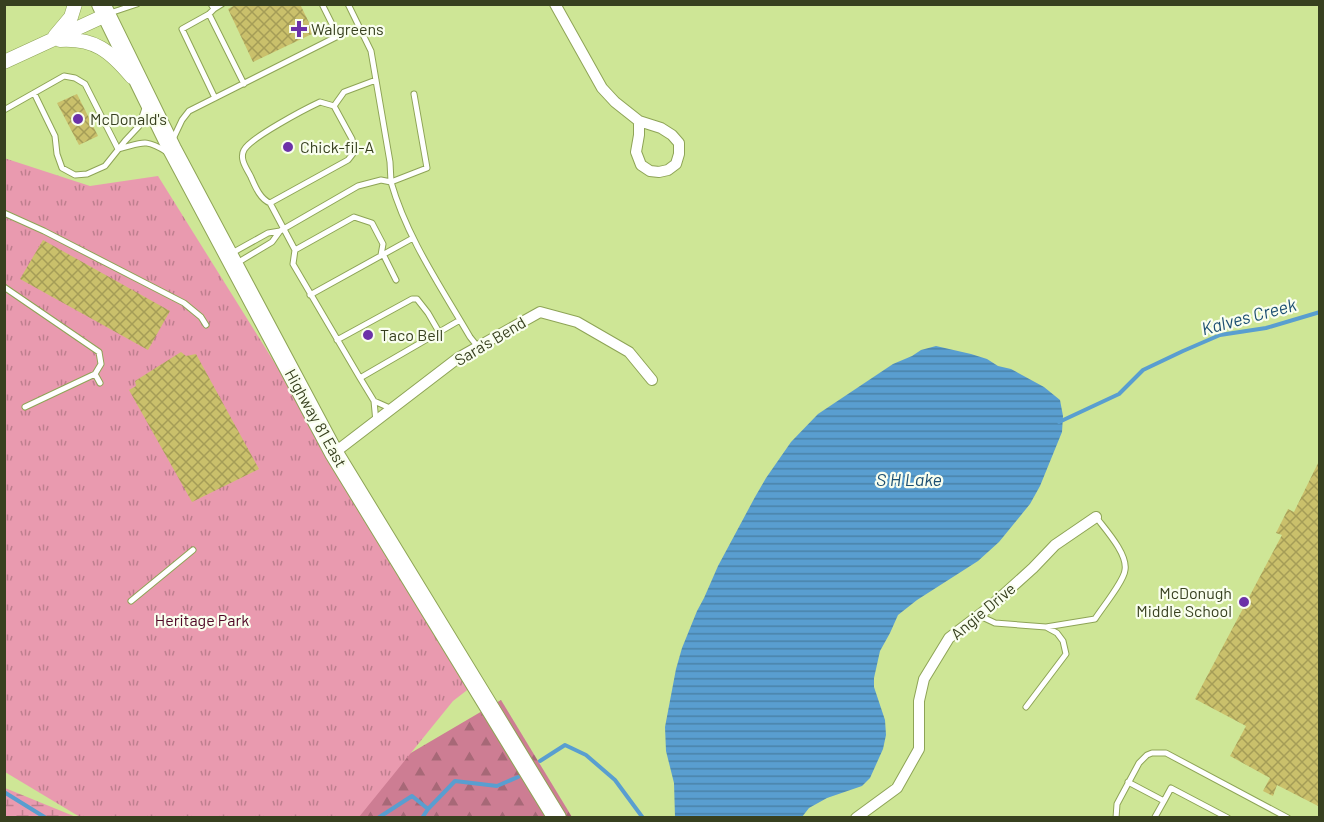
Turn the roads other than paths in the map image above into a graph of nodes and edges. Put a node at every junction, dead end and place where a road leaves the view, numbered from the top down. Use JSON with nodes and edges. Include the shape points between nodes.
{"nodes":[{"id":1,"x":75,"y":4,"type":"edge"},
{"id":2,"x":137,"y":4,"type":"edge"},
{"id":3,"x":222,"y":4,"type":"edge"},
{"id":4,"x":322,"y":4,"type":"edge"},
{"id":5,"x":348,"y":4,"type":"edge"},
{"id":6,"x":555,"y":4,"type":"edge"},
{"id":7,"x":211,"y":9,"type":"edge"},
{"id":8,"x":103,"y":10,"type":"edge"},
{"id":9,"x":51,"y":40,"type":"junction"},
{"id":10,"x":4,"y":62,"type":"edge"},
{"id":11,"x":376,"y":80,"type":"junction"},
{"id":12,"x":244,"y":84,"type":"junction"},
{"id":13,"x":34,"y":93,"type":"junction"},
{"id":14,"x":414,"y":94,"type":"dead end"},
{"id":15,"x":145,"y":95,"type":"junction"},
{"id":16,"x":215,"y":98,"type":"junction"},
{"id":17,"x":334,"y":106,"type":"junction"},
{"id":18,"x":4,"y":110,"type":"edge"},
{"id":19,"x":639,"y":121,"type":"junction"},
{"id":20,"x":118,"y":149,"type":"junction"},
{"id":21,"x":173,"y":151,"type":"junction"},
{"id":22,"x":391,"y":182,"type":"junction"},
{"id":23,"x":270,"y":202,"type":"junction"},
{"id":24,"x":4,"y":213,"type":"edge"},
{"id":25,"x":282,"y":230,"type":"junction"},
{"id":26,"x":413,"y":238,"type":"junction"},
{"id":27,"x":295,"y":249,"type":"junction"},
{"id":28,"x":382,"y":255,"type":"junction"},
{"id":29,"x":231,"y":260,"type":"junction"},
{"id":30,"x":396,"y":280,"type":"dead end"},
{"id":31,"x":4,"y":287,"type":"edge"},
{"id":32,"x":310,"y":295,"type":"junction"},
{"id":33,"x":460,"y":320,"type":"junction"},
{"id":34,"x":206,"y":325,"type":"dead end"},
{"id":35,"x":440,"y":332,"type":"junction"},
{"id":36,"x":337,"y":340,"type":"junction"},
{"id":37,"x":478,"y":347,"type":"junction"},
{"id":38,"x":95,"y":374,"type":"junction"},
{"id":39,"x":360,"y":378,"type":"junction"},
{"id":40,"x":652,"y":380,"type":"dead end"},
{"id":41,"x":100,"y":384,"type":"dead end"},
{"id":42,"x":374,"y":401,"type":"junction"},
{"id":43,"x":25,"y":407,"type":"dead end"},
{"id":44,"x":392,"y":409,"type":"junction"},
{"id":45,"x":376,"y":422,"type":"junction"},
{"id":46,"x":334,"y":453,"type":"junction"},
{"id":47,"x":1096,"y":517,"type":"joint"},
{"id":48,"x":193,"y":550,"type":"dead end"},
{"id":49,"x":131,"y":601,"type":"dead end"},
{"id":50,"x":979,"y":615,"type":"junction"},
{"id":51,"x":1046,"y":627,"type":"junction"},
{"id":52,"x":1026,"y":707,"type":"dead end"},
{"id":53,"x":1128,"y":782,"type":"junction"},
{"id":54,"x":1164,"y":801,"type":"junction"},
{"id":55,"x":557,"y":818,"type":"edge"},
{"id":56,"x":856,"y":818,"type":"edge"},
{"id":57,"x":1116,"y":818,"type":"edge"},
{"id":58,"x":1157,"y":818,"type":"edge"},
{"id":59,"x":1228,"y":818,"type":"edge"},
{"id":60,"x":1288,"y":818,"type":"edge"}],
"edges":[{"from":1,"to":9,"type":"street","via":[[71,16]]},
{"from":2,"to":8,"type":"lane"},
{"from":3,"to":7,"type":"lane"},
{"from":4,"to":12,"type":"lane","via":[[338,36]]},
{"from":5,"to":11,"type":"lane","via":[[370,51]]},
{"from":6,"to":19,"type":"street","via":[[602,88]]},
{"from":7,"to":12,"type":"lane"},
{"from":7,"to":16,"type":"lane","via":[[182,29]]},
{"from":8,"to":9,"type":"street"},
{"from":8,"to":15,"type":"main road","name":"Highway 81 East"},
{"from":9,"to":10,"type":"street"},
{"from":9,"to":15,"type":"street","via":[[91,42],[105,50]]},
{"from":11,"to":17,"type":"lane","via":[[344,92]]},
{"from":11,"to":22,"type":"lane"},
{"from":12,"to":16,"type":"lane"},
{"from":13,"to":18,"type":"lane"},
{"from":13,"to":20,"type":"lane","via":[[64,76],[85,84]]},
{"from":13,"to":20,"type":"lane","via":[[55,136],[63,168],[75,175],[87,174],[105,166]]},
{"from":14,"to":22,"type":"lane","via":[[427,168]]},
{"from":15,"to":20,"type":"lane","via":[[139,126]]},
{"from":15,"to":21,"type":"main road","name":"Highway 81 East"},
{"from":16,"to":21,"type":"lane","via":[[189,111],[182,120]]},
{"from":17,"to":23,"type":"lane","via":[[355,151],[348,160]]},
{"from":17,"to":23,"type":"lane","via":[[320,102],[243,150],[242,159],[257,190]]},
{"from":19,"to":19,"type":"street","via":[[636,152],[641,165],[650,171],[668,170],[676,164],[679,143],[661,128]]},
{"from":20,"to":21,"type":"lane","via":[[144,142]]},
{"from":21,"to":29,"type":"main road","name":"Highway 81 East"},
{"from":22,"to":25,"type":"lane","via":[[381,180],[358,186]]},
{"from":22,"to":26,"type":"lane"},
{"from":23,"to":25,"type":"lane"},
{"from":24,"to":34,"type":"lane","via":[[184,303]]},
{"from":25,"to":27,"type":"lane"},
{"from":25,"to":29,"type":"lane","via":[[268,233]]},
{"from":25,"to":29,"type":"lane","via":[[273,242]]},
{"from":26,"to":28,"type":"lane"},
{"from":26,"to":33,"type":"lane"},
{"from":27,"to":28,"type":"lane","via":[[354,217],[372,222],[383,244]]},
{"from":27,"to":32,"type":"lane","via":[[292,264]]},
{"from":28,"to":30,"type":"lane"},
{"from":28,"to":32,"type":"lane"},
{"from":29,"to":46,"type":"main road","name":"Highway 81 East"},
{"from":31,"to":38,"type":"lane","via":[[99,352],[101,364]]},
{"from":32,"to":36,"type":"lane"},
{"from":33,"to":35,"type":"lane"},
{"from":33,"to":37,"type":"lane"},
{"from":35,"to":36,"type":"lane","via":[[422,303],[412,299]]},
{"from":35,"to":39,"type":"lane"},
{"from":36,"to":39,"type":"lane"},
{"from":37,"to":40,"type":"street","name":"Sara's Bend","via":[[540,312],[577,322],[629,352]]},
{"from":37,"to":44,"type":"street","name":"Sara's Bend"},
{"from":38,"to":41,"type":"lane"},
{"from":38,"to":43,"type":"lane"},
{"from":39,"to":42,"type":"lane"},
{"from":42,"to":44,"type":"lane"},
{"from":42,"to":45,"type":"lane"},
{"from":44,"to":45,"type":"street","name":"Sara's Bend"},
{"from":45,"to":46,"type":"street","name":"Sara's Bend"},
{"from":46,"to":55,"type":"main road","name":"Highway 81 East"},
{"from":47,"to":50,"type":"street","name":"Angie Drive","via":[[1055,544]]},
{"from":47,"to":51,"type":"lane","via":[[1119,550],[1125,571],[1095,619]]},
{"from":48,"to":49,"type":"lane"},
{"from":50,"to":51,"type":"lane","via":[[995,623]]},
{"from":50,"to":56,"type":"street","name":"Angie Drive","via":[[949,638],[924,680],[919,701],[919,748],[897,789]]},
{"from":51,"to":52,"type":"lane","via":[[1063,641],[1066,654]]},
{"from":53,"to":54,"type":"lane"},
{"from":53,"to":57,"type":"lane","via":[[1116,804]]},
{"from":53,"to":60,"type":"lane","via":[[1147,754],[1166,753]]},
{"from":54,"to":58,"type":"lane"},
{"from":54,"to":59,"type":"lane","via":[[1171,788]]}]}
